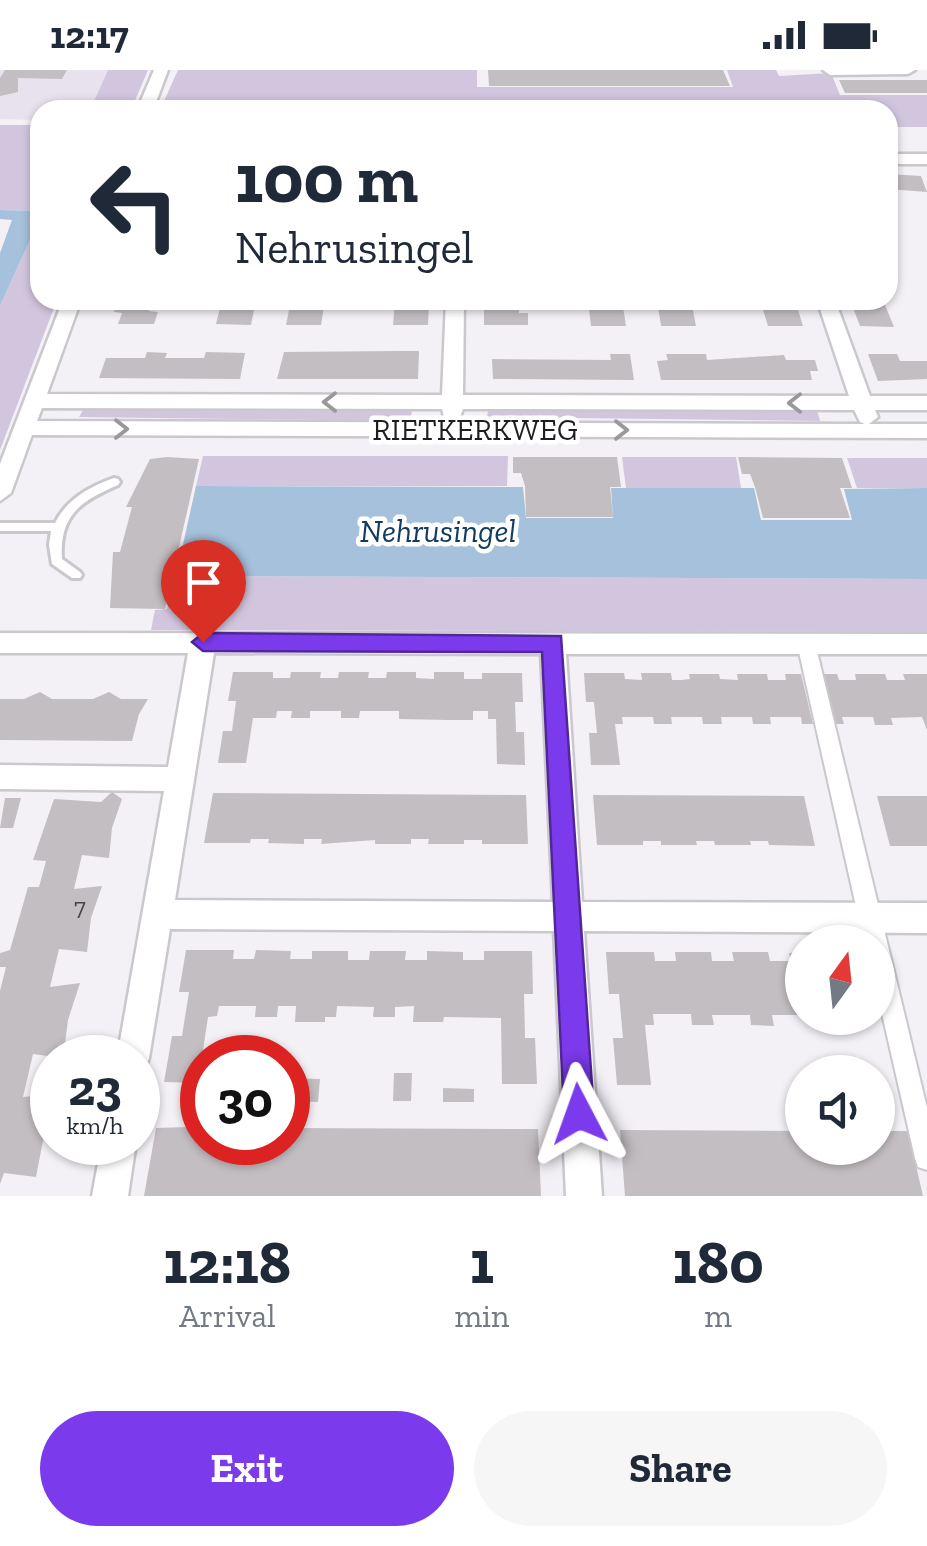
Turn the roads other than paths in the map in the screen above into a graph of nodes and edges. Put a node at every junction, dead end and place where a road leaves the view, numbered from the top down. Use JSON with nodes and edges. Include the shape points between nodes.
{"nodes":[{"id":1,"x":161,"y":70,"type":"edge"},
{"id":2,"x":830,"y":70,"type":"edge"},
{"id":3,"x":908,"y":70,"type":"edge"},
{"id":4,"x":149,"y":100,"type":"edge"},
{"id":5,"x":898,"y":159,"type":"edge"},
{"id":6,"x":927,"y":160,"type":"edge"},
{"id":7,"x":68,"y":310,"type":"edge"},
{"id":8,"x":454,"y":310,"type":"edge"},
{"id":9,"x":829,"y":310,"type":"edge"},
{"id":10,"x":33,"y":402,"type":"junction"},
{"id":11,"x":453,"y":402,"type":"junction"},
{"id":12,"x":862,"y":403,"type":"junction"},
{"id":13,"x":927,"y":403,"type":"edge"},
{"id":14,"x":24,"y":428,"type":"junction"},
{"id":15,"x":452,"y":430,"type":"junction"},
{"id":16,"x":872,"y":431,"type":"junction"},
{"id":17,"x":927,"y":431,"type":"edge"},
{"id":18,"x":114,"y":482,"type":"dead end"},
{"id":19,"x":0,"y":492,"type":"edge"},
{"id":20,"x":0,"y":527,"type":"edge"},
{"id":21,"x":56,"y":527,"type":"junction"},
{"id":22,"x":76,"y":576,"type":"dead end"},
{"id":23,"x":203,"y":642,"type":"junction"},
{"id":24,"x":553,"y":642,"type":"junction"},
{"id":25,"x":0,"y":643,"type":"edge"},
{"id":26,"x":806,"y":643,"type":"junction"},
{"id":27,"x":927,"y":644,"type":"edge"},
{"id":28,"x":1,"y":779,"type":"edge"},
{"id":29,"x":180,"y":779,"type":"junction"},
{"id":30,"x":157,"y":914,"type":"junction"},
{"id":31,"x":567,"y":916,"type":"junction"},
{"id":32,"x":927,"y":918,"type":"edge"},
{"id":33,"x":871,"y":925,"type":"edge"},
{"id":34,"x":895,"y":925,"type":"edge"},
{"id":35,"x":785,"y":926,"type":"edge"},
{"id":36,"x":895,"y":1023,"type":"edge"},
{"id":37,"x":137,"y":1035,"type":"edge"},
{"id":38,"x":927,"y":1158,"type":"edge"},
{"id":39,"x":115,"y":1165,"type":"edge"},
{"id":40,"x":110,"y":1196,"type":"edge"},
{"id":41,"x":584,"y":1196,"type":"edge"}],
"edges":[{"from":1,"to":4,"type":"street"},
{"from":2,"to":3,"type":"street"},
{"from":5,"to":6,"type":"street"},
{"from":7,"to":10,"type":"street"},
{"from":8,"to":11,"type":"street"},
{"from":9,"to":12,"type":"street"},
{"from":11,"to":10,"type":"street","name":"RIETKERKWEG","one_way":true},
{"from":10,"to":14,"type":"street"},
{"from":12,"to":11,"type":"street","name":"RIETKERKWEG","one_way":true},
{"from":11,"to":15,"type":"street"},
{"from":12,"to":13,"type":"street","name":"RIETKERKWEG"},
{"from":12,"to":16,"type":"street"},
{"from":14,"to":15,"type":"street","name":"RIETKERKWEG","one_way":true},
{"from":14,"to":19,"type":"street"},
{"from":15,"to":16,"type":"street","name":"RIETKERKWEG","one_way":true},
{"from":16,"to":17,"type":"street","name":"RIETKERKWEG"},
{"from":18,"to":21,"type":"lane","via":[[64,510]]},
{"from":20,"to":21,"type":"lane"},
{"from":21,"to":22,"type":"lane","via":[[56,561]]},
{"from":23,"to":24,"type":"street"},
{"from":23,"to":25,"type":"street"},
{"from":23,"to":29,"type":"street"},
{"from":24,"to":26,"type":"street"},
{"from":24,"to":31,"type":"street"},
{"from":26,"to":27,"type":"street"},
{"from":26,"to":33,"type":"street"},
{"from":28,"to":29,"type":"street"},
{"from":29,"to":30,"type":"street"},
{"from":30,"to":31,"type":"street"},
{"from":30,"to":37,"type":"street"},
{"from":31,"to":35,"type":"street"},
{"from":31,"to":41,"type":"street"},
{"from":32,"to":34,"type":"street"},
{"from":36,"to":38,"type":"street"},
{"from":39,"to":40,"type":"street"}]}
